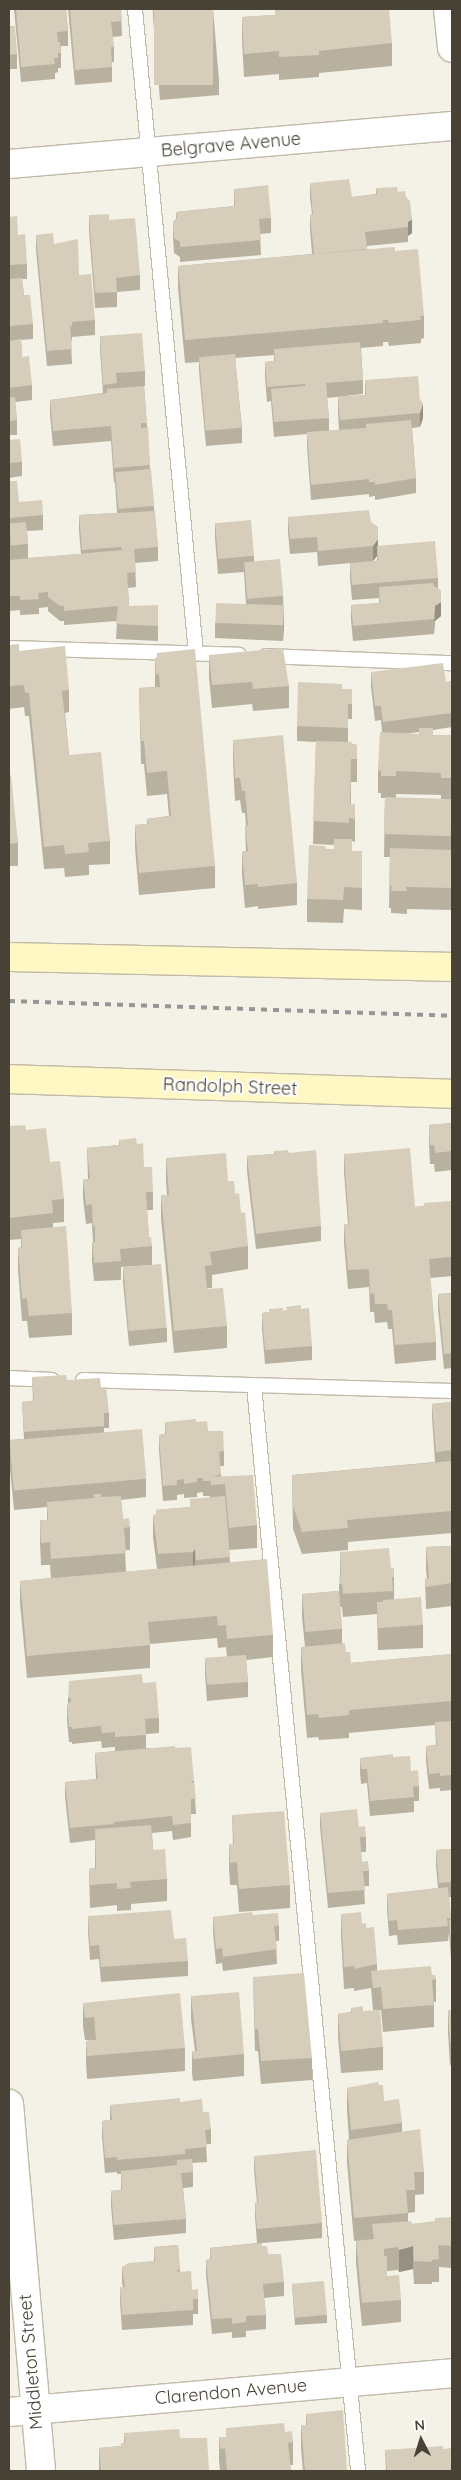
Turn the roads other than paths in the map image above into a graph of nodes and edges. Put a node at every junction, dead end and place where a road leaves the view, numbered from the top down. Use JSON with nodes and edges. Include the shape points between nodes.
{"nodes":[{"id":1,"x":136,"y":9,"type":"edge"},
{"id":2,"x":448,"y":9,"type":"edge"},
{"id":3,"x":452,"y":48,"type":"edge"},
{"id":4,"x":452,"y":126,"type":"edge"},
{"id":5,"x":148,"y":152,"type":"junction"},
{"id":6,"x":9,"y":164,"type":"edge"},
{"id":7,"x":9,"y":648,"type":"edge"},
{"id":8,"x":196,"y":653,"type":"junction"},
{"id":9,"x":452,"y":663,"type":"edge"},
{"id":10,"x":9,"y":957,"type":"edge"},
{"id":11,"x":452,"y":967,"type":"edge"},
{"id":12,"x":9,"y":1079,"type":"edge"},
{"id":13,"x":452,"y":1094,"type":"edge"},
{"id":14,"x":9,"y":1378,"type":"edge"},
{"id":15,"x":254,"y":1386,"type":"junction"},
{"id":16,"x":452,"y":1391,"type":"edge"},
{"id":17,"x":9,"y":2104,"type":"edge"},
{"id":18,"x":452,"y":2373,"type":"edge"},
{"id":19,"x":349,"y":2382,"type":"junction"},
{"id":20,"x":22,"y":2411,"type":"edge"},
{"id":21,"x":41,"y":2471,"type":"edge"},
{"id":22,"x":358,"y":2471,"type":"edge"}],
"edges":[{"from":1,"to":5,"type":"lane"},
{"from":2,"to":3,"type":"street"},
{"from":4,"to":5,"type":"street","name":"Belgrave Avenue"},
{"from":5,"to":6,"type":"street","name":"Belgrave Avenue"},
{"from":5,"to":8,"type":"lane"},
{"from":7,"to":8,"type":"lane"},
{"from":8,"to":9,"type":"lane"},
{"from":10,"to":11,"type":"street"},
{"from":12,"to":13,"type":"street","name":"Randolph Street"},
{"from":14,"to":15,"type":"lane"},
{"from":15,"to":16,"type":"lane"},
{"from":15,"to":19,"type":"lane"},
{"from":17,"to":20,"type":"street","name":"Middleton Street"},
{"from":18,"to":19,"type":"street","name":"Clarendon Avenue"},
{"from":19,"to":20,"type":"street","name":"Clarendon Avenue"},
{"from":19,"to":22,"type":"lane"},
{"from":20,"to":21,"type":"street","name":"Middleton Street"}]}
